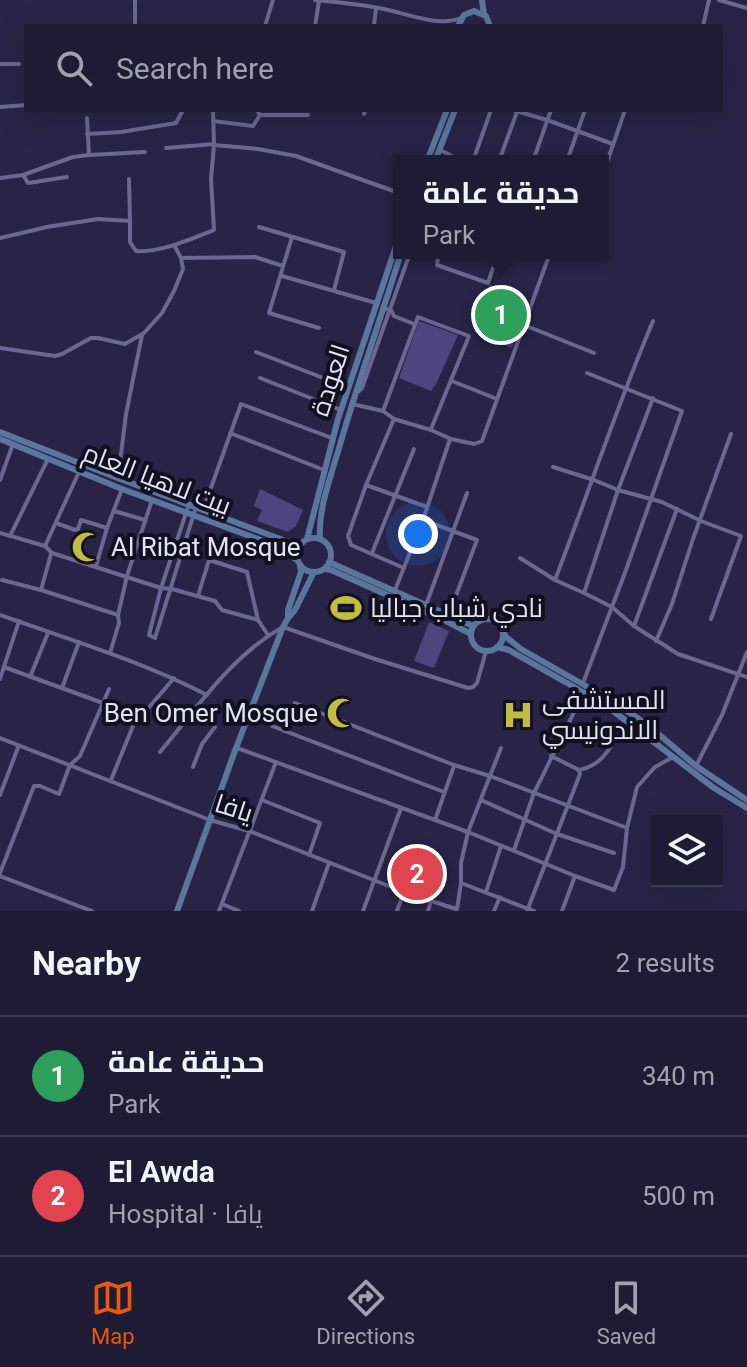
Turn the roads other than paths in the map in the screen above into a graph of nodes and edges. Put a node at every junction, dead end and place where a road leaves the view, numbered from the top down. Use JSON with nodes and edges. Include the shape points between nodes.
{"nodes":[{"id":1,"x":135,"y":0,"type":"edge"},
{"id":2,"x":273,"y":0,"type":"edge"},
{"id":3,"x":320,"y":0,"type":"edge"},
{"id":4,"x":475,"y":0,"type":"edge"},
{"id":5,"x":482,"y":0,"type":"edge"},
{"id":6,"x":709,"y":0,"type":"edge"},
{"id":7,"x":719,"y":0,"type":"edge"},
{"id":8,"x":376,"y":8,"type":"junction"},
{"id":9,"x":747,"y":8,"type":"edge"},
{"id":10,"x":471,"y":12,"type":"junction"},
{"id":11,"x":484,"y":15,"type":"junction"},
{"id":12,"x":437,"y":21,"type":"junction"},
{"id":13,"x":459,"y":22,"type":"edge"},
{"id":14,"x":135,"y":24,"type":"edge"},
{"id":15,"x":266,"y":24,"type":"edge"},
{"id":16,"x":315,"y":24,"type":"edge"},
{"id":17,"x":374,"y":24,"type":"edge"},
{"id":18,"x":444,"y":24,"type":"edge"},
{"id":19,"x":490,"y":24,"type":"edge"},
{"id":20,"x":703,"y":24,"type":"edge"},
{"id":21,"x":0,"y":64,"type":"edge"},
{"id":22,"x":19,"y":64,"type":"dead end"},
{"id":23,"x":24,"y":105,"type":"edge"},
{"id":24,"x":0,"y":107,"type":"edge"},
{"id":25,"x":182,"y":112,"type":"edge"},
{"id":26,"x":213,"y":112,"type":"edge"},
{"id":27,"x":446,"y":112,"type":"edge"},
{"id":28,"x":454,"y":112,"type":"edge"},
{"id":29,"x":490,"y":112,"type":"edge"},
{"id":30,"x":515,"y":112,"type":"edge"},
{"id":31,"x":522,"y":112,"type":"edge"},
{"id":32,"x":550,"y":112,"type":"edge"},
{"id":33,"x":584,"y":112,"type":"edge"},
{"id":34,"x":624,"y":112,"type":"edge"},
{"id":35,"x":258,"y":113,"type":"edge"},
{"id":36,"x":308,"y":115,"type":"dead end"},
{"id":37,"x":87,"y":118,"type":"dead end"},
{"id":38,"x":547,"y":120,"type":"junction"},
{"id":39,"x":213,"y":121,"type":"junction"},
{"id":40,"x":577,"y":132,"type":"junction"},
{"id":41,"x":87,"y":134,"type":"junction"},
{"id":42,"x":214,"y":144,"type":"junction"},
{"id":43,"x":613,"y":144,"type":"junction"},
{"id":44,"x":166,"y":148,"type":"dead end"},
{"id":45,"x":440,"y":150,"type":"junction"},
{"id":46,"x":145,"y":152,"type":"dead end"},
{"id":47,"x":89,"y":155,"type":"junction"},
{"id":48,"x":429,"y":155,"type":"edge"},
{"id":49,"x":438,"y":155,"type":"edge"},
{"id":50,"x":450,"y":155,"type":"edge"},
{"id":51,"x":475,"y":155,"type":"edge"},
{"id":52,"x":501,"y":155,"type":"edge"},
{"id":53,"x":535,"y":155,"type":"edge"},
{"id":54,"x":569,"y":155,"type":"edge"},
{"id":55,"x":609,"y":156,"type":"edge"},
{"id":56,"x":23,"y":175,"type":"junction"},
{"id":57,"x":67,"y":177,"type":"dead end"},
{"id":58,"x":0,"y":178,"type":"edge"},
{"id":59,"x":129,"y":179,"type":"dead end"},
{"id":60,"x":393,"y":191,"type":"edge"},
{"id":61,"x":130,"y":221,"type":"junction"},
{"id":62,"x":259,"y":227,"type":"dead end"},
{"id":63,"x":292,"y":237,"type":"junction"},
{"id":64,"x":0,"y":238,"type":"edge"},
{"id":65,"x":174,"y":245,"type":"junction"},
{"id":66,"x":393,"y":257,"type":"edge"},
{"id":67,"x":181,"y":258,"type":"junction"},
{"id":68,"x":398,"y":259,"type":"edge"},
{"id":69,"x":408,"y":259,"type":"edge"},
{"id":70,"x":438,"y":259,"type":"edge"},
{"id":71,"x":496,"y":259,"type":"edge"},
{"id":72,"x":546,"y":259,"type":"edge"},
{"id":73,"x":284,"y":266,"type":"junction"},
{"id":74,"x":282,"y":276,"type":"junction"},
{"id":75,"x":334,"y":290,"type":"junction"},
{"id":76,"x":379,"y":305,"type":"junction"},
{"id":77,"x":391,"y":310,"type":"junction"},
{"id":78,"x":653,"y":321,"type":"dead end"},
{"id":79,"x":415,"y":325,"type":"junction"},
{"id":80,"x":524,"y":325,"type":"junction"},
{"id":81,"x":319,"y":328,"type":"dead end"},
{"id":82,"x":142,"y":335,"type":"junction"},
{"id":83,"x":0,"y":348,"type":"edge"},
{"id":84,"x":256,"y":352,"type":"dead end"},
{"id":85,"x":594,"y":353,"type":"dead end"},
{"id":86,"x":587,"y":373,"type":"dead end"},
{"id":87,"x":260,"y":378,"type":"dead end"},
{"id":88,"x":452,"y":381,"type":"junction"},
{"id":89,"x":625,"y":387,"type":"junction"},
{"id":90,"x":349,"y":388,"type":"junction"},
{"id":91,"x":354,"y":396,"type":"junction"},
{"id":92,"x":653,"y":398,"type":"junction"},
{"id":93,"x":497,"y":399,"type":"junction"},
{"id":94,"x":352,"y":404,"type":"junction"},
{"id":95,"x":341,"y":410,"type":"junction"},
{"id":96,"x":383,"y":411,"type":"junction"},
{"id":97,"x":394,"y":419,"type":"junction"},
{"id":98,"x":431,"y":430,"type":"junction"},
{"id":99,"x":0,"y":432,"type":"edge"},
{"id":100,"x":230,"y":433,"type":"junction"},
{"id":101,"x":731,"y":434,"type":"dead end"},
{"id":102,"x":333,"y":438,"type":"junction"},
{"id":103,"x":0,"y":439,"type":"edge"},
{"id":104,"x":451,"y":439,"type":"junction"},
{"id":105,"x":14,"y":441,"type":"junction"},
{"id":106,"x":414,"y":449,"type":"dead end"},
{"id":107,"x":48,"y":459,"type":"junction"},
{"id":108,"x":553,"y":467,"type":"dead end"},
{"id":109,"x":324,"y":470,"type":"junction"},
{"id":110,"x":79,"y":472,"type":"junction"},
{"id":111,"x":115,"y":477,"type":"junction"},
{"id":112,"x":0,"y":480,"type":"edge"},
{"id":113,"x":594,"y":480,"type":"junction"},
{"id":114,"x":366,"y":485,"type":"junction"},
{"id":115,"x":122,"y":489,"type":"junction"},
{"id":116,"x":618,"y":490,"type":"junction"},
{"id":117,"x":467,"y":493,"type":"dead end"},
{"id":118,"x":394,"y":494,"type":"junction"},
{"id":119,"x":152,"y":500,"type":"junction"},
{"id":120,"x":651,"y":500,"type":"junction"},
{"id":121,"x":427,"y":507,"type":"junction"},
{"id":122,"x":677,"y":509,"type":"junction"},
{"id":123,"x":194,"y":510,"type":"junction"},
{"id":124,"x":114,"y":511,"type":"junction"},
{"id":125,"x":145,"y":520,"type":"junction"},
{"id":126,"x":423,"y":520,"type":"junction"},
{"id":127,"x":701,"y":521,"type":"junction"},
{"id":128,"x":56,"y":523,"type":"junction"},
{"id":129,"x":107,"y":528,"type":"junction"},
{"id":130,"x":452,"y":530,"type":"junction"},
{"id":131,"x":0,"y":533,"type":"edge"},
{"id":132,"x":10,"y":536,"type":"junction"},
{"id":133,"x":307,"y":539,"type":"junction"},
{"id":134,"x":320,"y":539,"type":"junction"},
{"id":135,"x":45,"y":546,"type":"junction"},
{"id":136,"x":299,"y":546,"type":"junction"},
{"id":137,"x":52,"y":553,"type":"junction"},
{"id":138,"x":372,"y":553,"type":"junction"},
{"id":139,"x":520,"y":558,"type":"dead end"},
{"id":140,"x":329,"y":562,"type":"junction"},
{"id":141,"x":298,"y":563,"type":"junction"},
{"id":142,"x":96,"y":566,"type":"junction"},
{"id":143,"x":404,"y":568,"type":"junction"},
{"id":144,"x":324,"y":569,"type":"junction"},
{"id":145,"x":314,"y":572,"type":"junction"},
{"id":146,"x":127,"y":576,"type":"junction"},
{"id":147,"x":2,"y":580,"type":"edge"},
{"id":148,"x":555,"y":580,"type":"junction"},
{"id":149,"x":161,"y":588,"type":"junction"},
{"id":150,"x":172,"y":589,"type":"junction"},
{"id":151,"x":41,"y":590,"type":"junction"},
{"id":152,"x":395,"y":590,"type":"junction"},
{"id":153,"x":584,"y":593,"type":"junction"},
{"id":154,"x":198,"y":596,"type":"junction"},
{"id":155,"x":426,"y":605,"type":"junction"},
{"id":156,"x":612,"y":607,"type":"junction"},
{"id":157,"x":449,"y":614,"type":"junction"},
{"id":158,"x":0,"y":615,"type":"edge"},
{"id":159,"x":118,"y":615,"type":"junction"},
{"id":160,"x":288,"y":618,"type":"junction"},
{"id":161,"x":711,"y":619,"type":"dead end"},
{"id":162,"x":258,"y":620,"type":"junction"},
{"id":163,"x":19,"y":621,"type":"junction"},
{"id":164,"x":634,"y":626,"type":"junction"},
{"id":165,"x":283,"y":627,"type":"junction"},
{"id":166,"x":472,"y":630,"type":"junction"},
{"id":167,"x":503,"y":631,"type":"junction"},
{"id":168,"x":48,"y":633,"type":"junction"},
{"id":169,"x":268,"y":635,"type":"junction"},
{"id":170,"x":656,"y":641,"type":"junction"},
{"id":171,"x":79,"y":642,"type":"junction"},
{"id":172,"x":497,"y":647,"type":"junction"},
{"id":173,"x":486,"y":651,"type":"junction"},
{"id":174,"x":747,"y":652,"type":"edge"},
{"id":175,"x":110,"y":653,"type":"junction"},
{"id":176,"x":4,"y":667,"type":"junction"},
{"id":177,"x":737,"y":674,"type":"junction"},
{"id":178,"x":30,"y":677,"type":"junction"},
{"id":179,"x":747,"y":677,"type":"edge"},
{"id":180,"x":174,"y":678,"type":"junction"},
{"id":181,"x":0,"y":679,"type":"edge"},
{"id":182,"x":62,"y":688,"type":"junction"},
{"id":183,"x":583,"y":688,"type":"junction"},
{"id":184,"x":109,"y":689,"type":"dead end"},
{"id":185,"x":207,"y":695,"type":"junction"},
{"id":186,"x":103,"y":703,"type":"junction"},
{"id":187,"x":272,"y":726,"type":"dead end"},
{"id":188,"x":215,"y":727,"type":"dead end"},
{"id":189,"x":284,"y":731,"type":"junction"},
{"id":190,"x":0,"y":738,"type":"edge"},
{"id":191,"x":19,"y":745,"type":"junction"},
{"id":192,"x":611,"y":746,"type":"dead end"},
{"id":193,"x":236,"y":748,"type":"junction"},
{"id":194,"x":501,"y":748,"type":"dead end"},
{"id":195,"x":160,"y":752,"type":"dead end"},
{"id":196,"x":551,"y":756,"type":"junction"},
{"id":197,"x":673,"y":757,"type":"junction"},
{"id":198,"x":276,"y":762,"type":"junction"},
{"id":199,"x":70,"y":765,"type":"junction"},
{"id":200,"x":454,"y":765,"type":"junction"},
{"id":201,"x":696,"y":766,"type":"junction"},
{"id":202,"x":193,"y":767,"type":"dead end"},
{"id":203,"x":579,"y":770,"type":"junction"},
{"id":204,"x":490,"y":776,"type":"junction"},
{"id":205,"x":111,"y":781,"type":"junction"},
{"id":206,"x":444,"y":792,"type":"junction"},
{"id":207,"x":534,"y":793,"type":"junction"},
{"id":208,"x":0,"y":795,"type":"edge"},
{"id":209,"x":262,"y":800,"type":"junction"},
{"id":210,"x":481,"y":800,"type":"junction"},
{"id":211,"x":747,"y":800,"type":"edge"},
{"id":212,"x":567,"y":806,"type":"junction"},
{"id":213,"x":401,"y":808,"type":"junction"},
{"id":214,"x":747,"y":808,"type":"edge"},
{"id":215,"x":210,"y":820,"type":"junction"},
{"id":216,"x":435,"y":820,"type":"junction"},
{"id":217,"x":524,"y":820,"type":"junction"},
{"id":218,"x":627,"y":828,"type":"junction"},
{"id":219,"x":249,"y":831,"type":"junction"},
{"id":220,"x":468,"y":832,"type":"junction"},
{"id":221,"x":557,"y":834,"type":"junction"},
{"id":222,"x":501,"y":846,"type":"junction"},
{"id":223,"x":514,"y":850,"type":"junction"},
{"id":224,"x":614,"y":853,"type":"dead end"},
{"id":225,"x":309,"y":855,"type":"junction"},
{"id":226,"x":329,"y":863,"type":"junction"},
{"id":227,"x":544,"y":864,"type":"junction"},
{"id":228,"x":0,"y":874,"type":"edge"},
{"id":229,"x":575,"y":876,"type":"junction"},
{"id":230,"x":374,"y":880,"type":"junction"},
{"id":231,"x":461,"y":883,"type":"junction"},
{"id":232,"x":404,"y":892,"type":"junction"},
{"id":233,"x":486,"y":892,"type":"junction"},
{"id":234,"x":500,"y":897,"type":"junction"},
{"id":235,"x":431,"y":901,"type":"junction"},
{"id":236,"x":222,"y":904,"type":"junction"},
{"id":237,"x":456,"y":910,"type":"edge"},
{"id":238,"x":530,"y":910,"type":"edge"},
{"id":239,"x":92,"y":911,"type":"edge"},
{"id":240,"x":177,"y":911,"type":"edge"},
{"id":241,"x":219,"y":911,"type":"edge"},
{"id":242,"x":239,"y":911,"type":"edge"},
{"id":243,"x":312,"y":911,"type":"edge"},
{"id":244,"x":363,"y":911,"type":"edge"},
{"id":245,"x":397,"y":911,"type":"edge"},
{"id":246,"x":428,"y":911,"type":"edge"},
{"id":247,"x":494,"y":911,"type":"edge"},
{"id":248,"x":562,"y":911,"type":"edge"}],
"edges":[{"from":1,"to":14,"type":"street"},
{"from":2,"to":15,"type":"street"},
{"from":3,"to":8,"type":"street"},
{"from":3,"to":16,"type":"street"},
{"from":4,"to":10,"type":"main road"},
{"from":5,"to":11,"type":"main road"},
{"from":6,"to":20,"type":"street"},
{"from":7,"to":9,"type":"street"},
{"from":8,"to":12,"type":"street"},
{"from":8,"to":17,"type":"street"},
{"from":10,"to":11,"type":"main road"},
{"from":10,"to":13,"type":"main road"},
{"from":11,"to":19,"type":"main road"},
{"from":12,"to":13,"type":"street"},
{"from":12,"to":18,"type":"street"},
{"from":21,"to":22,"type":"street"},
{"from":23,"to":24,"type":"street"},
{"from":25,"to":41,"type":"street","via":[[176,123]]},
{"from":26,"to":39,"type":"street"},
{"from":27,"to":48,"type":"main road"},
{"from":28,"to":45,"type":"main road"},
{"from":29,"to":51,"type":"street"},
{"from":30,"to":52,"type":"street"},
{"from":31,"to":38,"type":"street"},
{"from":32,"to":38,"type":"street"},
{"from":33,"to":40,"type":"street"},
{"from":34,"to":43,"type":"street"},
{"from":35,"to":36,"type":"street"},
{"from":35,"to":39,"type":"street","via":[[253,126]]},
{"from":37,"to":41,"type":"street"},
{"from":38,"to":40,"type":"street"},
{"from":38,"to":53,"type":"street"},
{"from":39,"to":42,"type":"street"},
{"from":40,"to":43,"type":"street"},
{"from":40,"to":54,"type":"street"},
{"from":41,"to":47,"type":"street"},
{"from":42,"to":44,"type":"street"},
{"from":42,"to":60,"type":"street","via":[[296,156]]},
{"from":42,"to":65,"type":"street","via":[[214,230]]},
{"from":43,"to":55,"type":"street"},
{"from":45,"to":49,"type":"main road"},
{"from":45,"to":50,"type":"street"},
{"from":46,"to":47,"type":"street"},
{"from":47,"to":56,"type":"street"},
{"from":56,"to":57,"type":"street","via":[[28,183]]},
{"from":56,"to":58,"type":"street"},
{"from":59,"to":61,"type":"street"},
{"from":61,"to":64,"type":"street","via":[[98,219]]},
{"from":61,"to":65,"type":"street","via":[[130,242],[136,251]]},
{"from":62,"to":63,"type":"street"},
{"from":63,"to":73,"type":"street"},
{"from":63,"to":75,"type":"street","via":[[344,252]]},
{"from":65,"to":67,"type":"street"},
{"from":66,"to":76,"type":"main road","name":"العودة"},
{"from":67,"to":73,"type":"street","via":[[255,257]]},
{"from":67,"to":82,"type":"street","via":[[183,269],[174,291]]},
{"from":68,"to":76,"type":"main road","name":"العودة"},
{"from":69,"to":77,"type":"street"},
{"from":70,"to":71,"type":"street","via":[[437,265],[488,283]]},
{"from":72,"to":80,"type":"street"},
{"from":73,"to":74,"type":"street"},
{"from":74,"to":75,"type":"street"},
{"from":74,"to":81,"type":"street","via":[[269,313]]},
{"from":75,"to":76,"type":"street"},
{"from":76,"to":77,"type":"street"},
{"from":76,"to":90,"type":"main road","name":"العودة"},
{"from":76,"to":91,"type":"main road","name":"العودة"},
{"from":77,"to":79,"type":"street"},
{"from":77,"to":91,"type":"street","via":[[362,388]]},
{"from":78,"to":89,"type":"street"},
{"from":79,"to":88,"type":"street","via":[[418,317],[469,336]]},
{"from":79,"to":96,"type":"street"},
{"from":80,"to":85,"type":"street"},
{"from":80,"to":93,"type":"street"},
{"from":82,"to":83,"type":"street","via":[[123,344],[91,338],[55,356]]},
{"from":82,"to":111,"type":"street"},
{"from":84,"to":90,"type":"street"},
{"from":86,"to":89,"type":"street"},
{"from":87,"to":95,"type":"street"},
{"from":88,"to":93,"type":"street"},
{"from":88,"to":98,"type":"street"},
{"from":89,"to":92,"type":"street"},
{"from":89,"to":113,"type":"street"},
{"from":90,"to":95,"type":"main road","name":"العودة"},
{"from":91,"to":94,"type":"main road","name":"العودة"},
{"from":92,"to":116,"type":"street"},
{"from":92,"to":120,"type":"street","via":[[682,411]]},
{"from":93,"to":104,"type":"street","via":[[482,441]]},
{"from":94,"to":96,"type":"street"},
{"from":94,"to":134,"type":"main road","name":"العودة","via":[[326,494]]},
{"from":95,"to":102,"type":"main road","name":"العودة"},
{"from":96,"to":97,"type":"street"},
{"from":97,"to":98,"type":"street"},
{"from":97,"to":114,"type":"street"},
{"from":98,"to":104,"type":"street"},
{"from":99,"to":105,"type":"main road","name":"بيت لاهيا العام"},
{"from":100,"to":102,"type":"street","via":[[241,404]]},
{"from":100,"to":109,"type":"street"},
{"from":100,"to":123,"type":"street","via":[[215,480]]},
{"from":101,"to":127,"type":"street"},
{"from":102,"to":109,"type":"main road","name":"العودة"},
{"from":103,"to":105,"type":"main road","name":"بيت لاهيا العام"},
{"from":104,"to":121,"type":"street"},
{"from":105,"to":107,"type":"main road","name":"بيت لاهيا العام"},
{"from":105,"to":111,"type":"main road","name":"بيت لاهيا العام"},
{"from":105,"to":112,"type":"street"},
{"from":106,"to":118,"type":"street"},
{"from":107,"to":110,"type":"main road","name":"بيت لاهيا العام"},
{"from":107,"to":132,"type":"street"},
{"from":108,"to":113,"type":"street"},
{"from":109,"to":133,"type":"main road","name":"العودة"},
{"from":110,"to":115,"type":"main road","name":"بيت لاهيا العام"},
{"from":110,"to":128,"type":"street"},
{"from":111,"to":123,"type":"main road","name":"بيت لاهيا العام"},
{"from":113,"to":116,"type":"street"},
{"from":113,"to":148,"type":"street"},
{"from":114,"to":118,"type":"street"},
{"from":114,"to":138,"type":"street","via":[[348,536],[351,545]]},
{"from":115,"to":119,"type":"main road","name":"بيت لاهيا العام"},
{"from":115,"to":124,"type":"street"},
{"from":116,"to":120,"type":"street"},
{"from":116,"to":153,"type":"street"},
{"from":117,"to":130,"type":"street"},
{"from":118,"to":121,"type":"street"},
{"from":118,"to":138,"type":"street"},
{"from":119,"to":123,"type":"main road","name":"بيت لاهيا العام"},
{"from":119,"to":125,"type":"street"},
{"from":120,"to":122,"type":"street"},
{"from":120,"to":156,"type":"street"},
{"from":121,"to":126,"type":"street"},
{"from":122,"to":127,"type":"street"},
{"from":122,"to":164,"type":"street"},
{"from":123,"to":136,"type":"main road","name":"بيت لاهيا العام"},
{"from":123,"to":141,"type":"main road","name":"بيت لاهيا العام","via":[[280,548]]},
{"from":123,"to":149,"type":"street"},
{"from":123,"to":150,"type":"street"},
{"from":124,"to":125,"type":"street"},
{"from":124,"to":129,"type":"street"},
{"from":125,"to":146,"type":"street"},
{"from":126,"to":130,"type":"street"},
{"from":126,"to":143,"type":"street"},
{"from":127,"to":161,"type":"street","via":[[741,536]]},
{"from":127,"to":170,"type":"street"},
{"from":128,"to":129,"type":"street","via":[[75,530],[81,520]]},
{"from":128,"to":135,"type":"street"},
{"from":129,"to":142,"type":"street"},
{"from":130,"to":155,"type":"street"},
{"from":130,"to":157,"type":"street","via":[[477,540]]},
{"from":131,"to":132,"type":"street"},
{"from":132,"to":135,"type":"street"},
{"from":133,"to":134,"type":"main road"},
{"from":133,"to":136,"type":"main road"},
{"from":134,"to":140,"type":"main road","via":[[330,548]]},
{"from":135,"to":137,"type":"street"},
{"from":136,"to":141,"type":"main road"},
{"from":137,"to":142,"type":"street"},
{"from":137,"to":151,"type":"street"},
{"from":138,"to":143,"type":"street"},
{"from":139,"to":148,"type":"street"},
{"from":140,"to":144,"type":"main road"},
{"from":140,"to":152,"type":"main road"},
{"from":141,"to":145,"type":"main road"},
{"from":141,"to":160,"type":"main road","via":[[301,572]]},
{"from":142,"to":146,"type":"street"},
{"from":143,"to":152,"type":"street"},
{"from":144,"to":145,"type":"main road"},
{"from":144,"to":166,"type":"main road"},
{"from":145,"to":160,"type":"main road"},
{"from":146,"to":149,"type":"street"},
{"from":146,"to":159,"type":"street"},
{"from":147,"to":151,"type":"street"},
{"from":148,"to":153,"type":"street"},
{"from":149,"to":150,"type":"street"},
{"from":149,"to":150,"type":"street","via":[[149,635],[155,638]]},
{"from":150,"to":154,"type":"street"},
{"from":151,"to":159,"type":"street"},
{"from":152,"to":155,"type":"main road"},
{"from":153,"to":156,"type":"street"},
{"from":154,"to":162,"type":"street","via":[[215,601],[222,610]]},
{"from":154,"to":162,"type":"street","via":[[209,560],[247,572]]},
{"from":155,"to":157,"type":"main road"},
{"from":156,"to":164,"type":"street"},
{"from":156,"to":183,"type":"street"},
{"from":157,"to":166,"type":"main road"},
{"from":158,"to":163,"type":"street"},
{"from":159,"to":175,"type":"street"},
{"from":160,"to":165,"type":"main road"},
{"from":162,"to":169,"type":"street"},
{"from":163,"to":168,"type":"street"},
{"from":163,"to":176,"type":"street"},
{"from":164,"to":170,"type":"street"},
{"from":165,"to":169,"type":"street"},
{"from":165,"to":173,"type":"street","via":[[468,688],[477,683]]},
{"from":165,"to":193,"type":"main road"},
{"from":166,"to":167,"type":"main road","via":[[481,620],[491,619]]},
{"from":166,"to":173,"type":"main road","via":[[475,645]]},
{"from":167,"to":172,"type":"main road"},
{"from":167,"to":183,"type":"main road","via":[[521,649]]},
{"from":168,"to":171,"type":"street"},
{"from":168,"to":178,"type":"street"},
{"from":169,"to":185,"type":"street"},
{"from":170,"to":177,"type":"street"},
{"from":171,"to":175,"type":"street"},
{"from":171,"to":182,"type":"street"},
{"from":172,"to":173,"type":"main road"},
{"from":172,"to":183,"type":"main road"},
{"from":174,"to":177,"type":"street"},
{"from":175,"to":180,"type":"street"},
{"from":176,"to":178,"type":"street"},
{"from":176,"to":181,"type":"street"},
{"from":177,"to":179,"type":"street"},
{"from":177,"to":201,"type":"street"},
{"from":178,"to":182,"type":"street"},
{"from":180,"to":185,"type":"street"},
{"from":180,"to":205,"type":"street","via":[[133,726]]},
{"from":182,"to":186,"type":"street"},
{"from":183,"to":196,"type":"street"},
{"from":183,"to":197,"type":"main road"},
{"from":183,"to":201,"type":"main road","via":[[649,726]]},
{"from":184,"to":186,"type":"street"},
{"from":185,"to":195,"type":"street"},
{"from":186,"to":199,"type":"street","via":[[80,756]]},
{"from":187,"to":189,"type":"street"},
{"from":188,"to":202,"type":"street"},
{"from":189,"to":200,"type":"street","via":[[295,703]]},
{"from":189,"to":206,"type":"street"},
{"from":190,"to":191,"type":"street","name":"يافا"},
{"from":191,"to":199,"type":"street","name":"يافا"},
{"from":191,"to":208,"type":"street"},
{"from":192,"to":203,"type":"street","via":[[603,759]]},
{"from":193,"to":198,"type":"street"},
{"from":193,"to":215,"type":"main road"},
{"from":194,"to":204,"type":"street"},
{"from":196,"to":203,"type":"street"},
{"from":196,"to":207,"type":"street"},
{"from":197,"to":214,"type":"main road"},
{"from":197,"to":218,"type":"street","via":[[637,787]]},
{"from":198,"to":209,"type":"street"},
{"from":198,"to":213,"type":"street"},
{"from":199,"to":205,"type":"street","name":"يافا"},
{"from":199,"to":228,"type":"street","via":[[59,795],[34,786]]},
{"from":200,"to":204,"type":"street"},
{"from":200,"to":206,"type":"street"},
{"from":201,"to":211,"type":"main road"},
{"from":203,"to":212,"type":"street"},
{"from":204,"to":207,"type":"street"},
{"from":204,"to":210,"type":"street"},
{"from":205,"to":215,"type":"street","name":"يافا"},
{"from":206,"to":216,"type":"street"},
{"from":207,"to":212,"type":"street"},
{"from":207,"to":217,"type":"street"},
{"from":209,"to":219,"type":"street"},
{"from":209,"to":225,"type":"street","via":[[320,823]]},
{"from":210,"to":217,"type":"street"},
{"from":210,"to":220,"type":"street"},
{"from":212,"to":218,"type":"street"},
{"from":212,"to":221,"type":"street"},
{"from":213,"to":216,"type":"street"},
{"from":213,"to":230,"type":"street"},
{"from":215,"to":219,"type":"street","name":"يافا"},
{"from":215,"to":240,"type":"main road"},
{"from":216,"to":220,"type":"street"},
{"from":217,"to":221,"type":"street"},
{"from":217,"to":223,"type":"street"},
{"from":218,"to":229,"type":"street","via":[[623,867],[614,890]]},
{"from":219,"to":225,"type":"street","name":"يافا"},
{"from":219,"to":236,"type":"street"},
{"from":220,"to":222,"type":"street"},
{"from":220,"to":231,"type":"street"},
{"from":221,"to":224,"type":"street"},
{"from":221,"to":227,"type":"street"},
{"from":222,"to":223,"type":"street"},
{"from":222,"to":233,"type":"street"},
{"from":223,"to":227,"type":"street"},
{"from":225,"to":226,"type":"street","name":"يافا"},
{"from":226,"to":230,"type":"street","name":"يافا"},
{"from":226,"to":243,"type":"street"},
{"from":227,"to":229,"type":"street"},
{"from":227,"to":238,"type":"street"},
{"from":228,"to":239,"type":"street"},
{"from":229,"to":248,"type":"street"},
{"from":230,"to":232,"type":"street","name":"يافا"},
{"from":230,"to":244,"type":"street"},
{"from":231,"to":233,"type":"street"},
{"from":231,"to":237,"type":"street"},
{"from":232,"to":235,"type":"street","name":"يافا"},
{"from":232,"to":245,"type":"street"},
{"from":233,"to":234,"type":"street"},
{"from":234,"to":238,"type":"street"},
{"from":234,"to":247,"type":"street"},
{"from":235,"to":237,"type":"street","name":"يافا"},
{"from":235,"to":246,"type":"street"},
{"from":236,"to":241,"type":"street"},
{"from":236,"to":242,"type":"street"}]}
